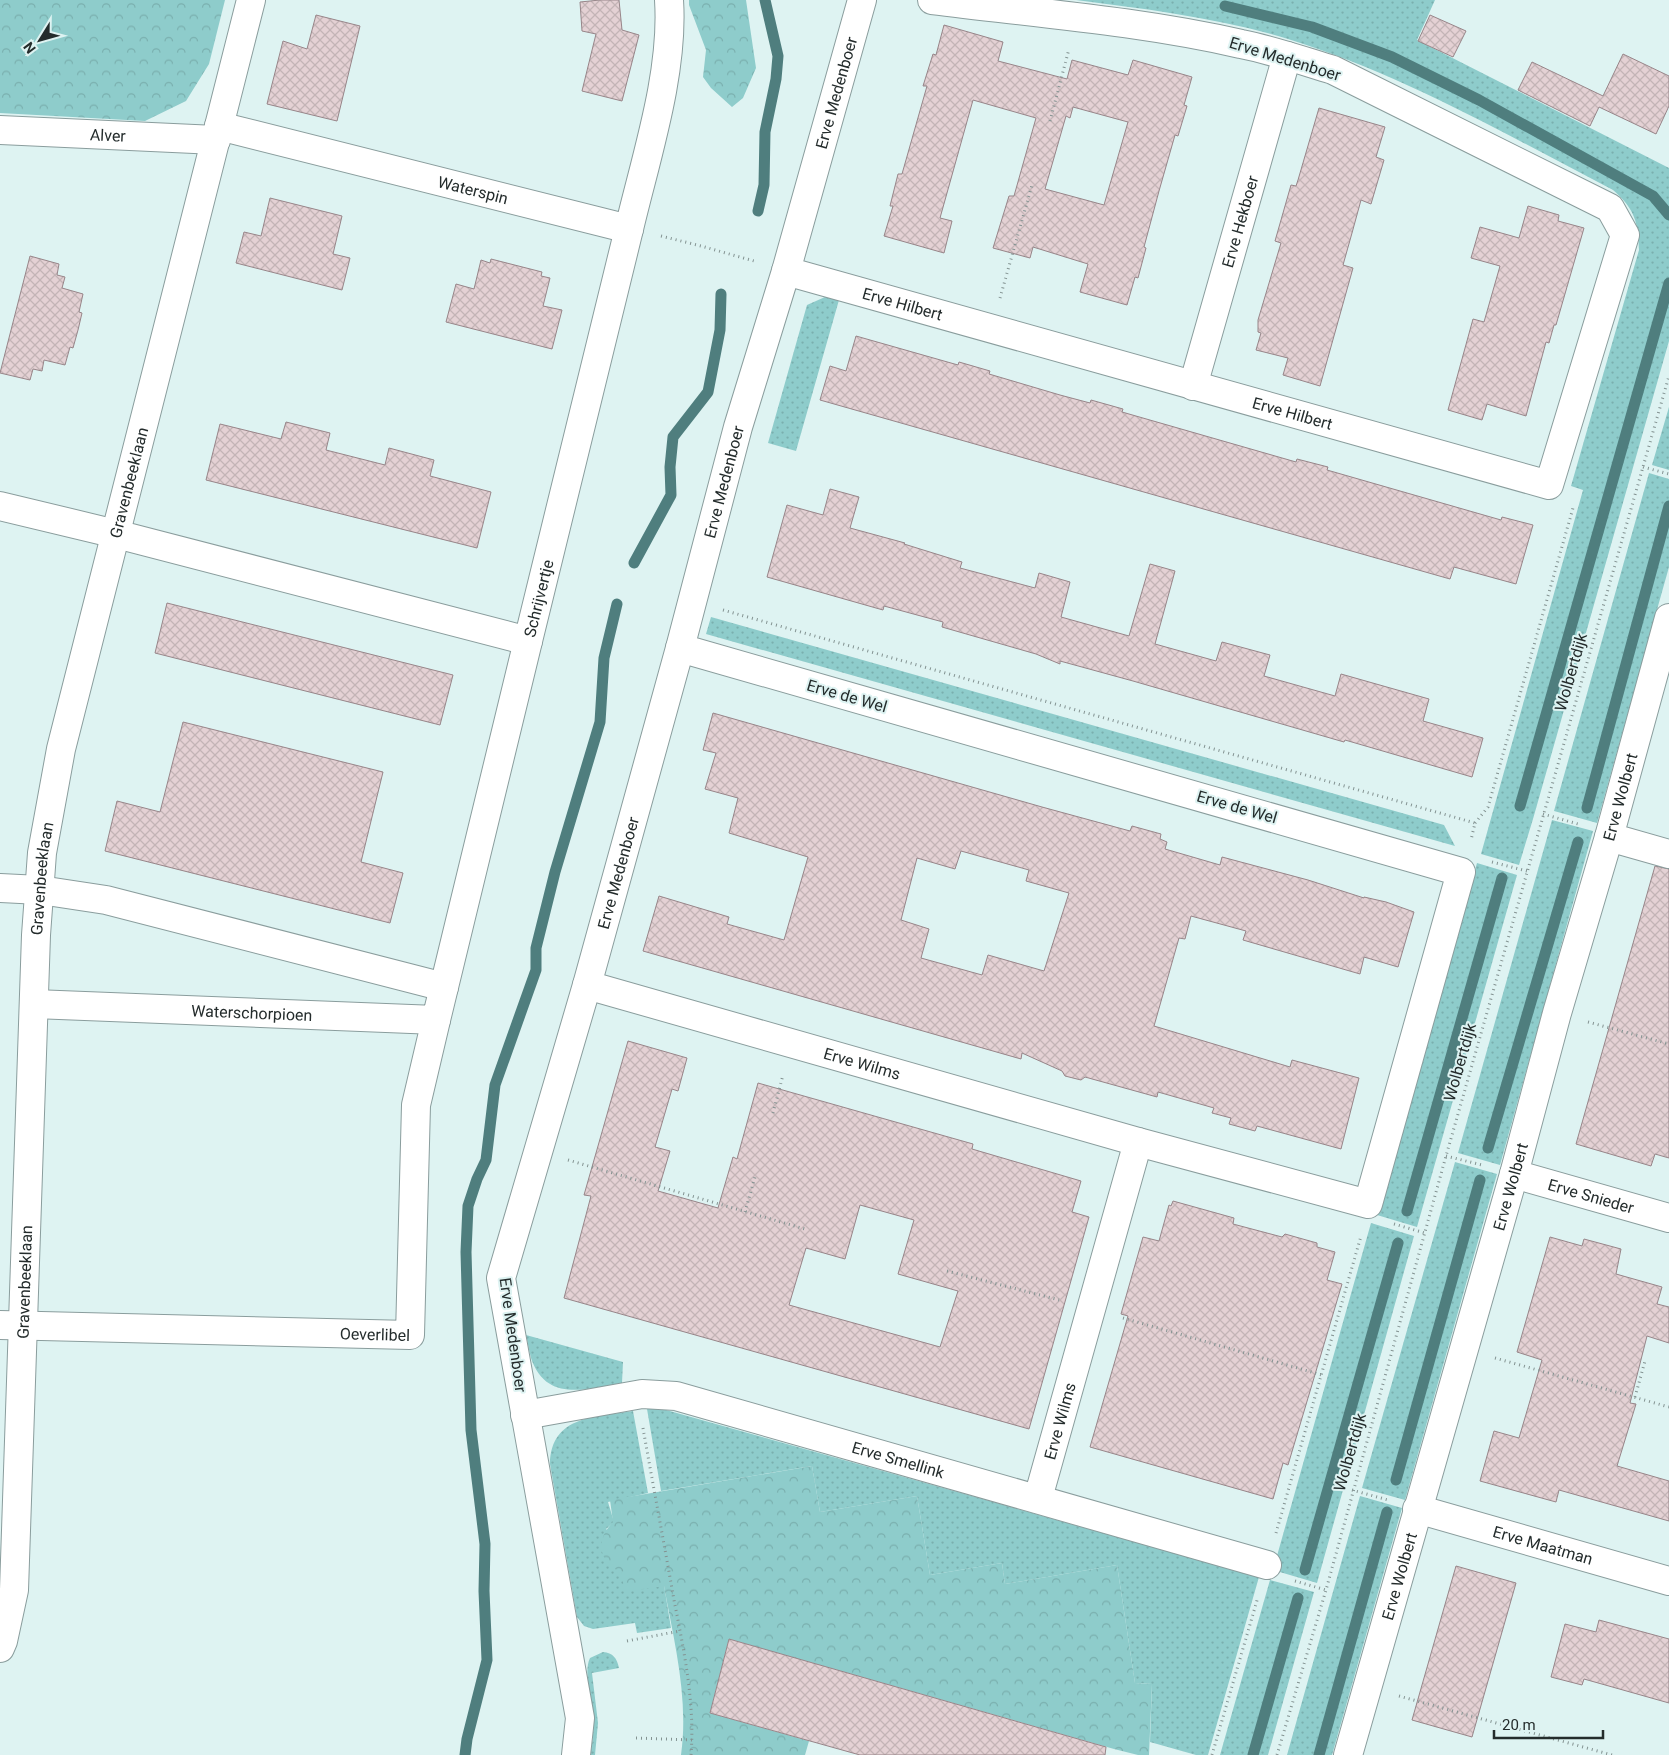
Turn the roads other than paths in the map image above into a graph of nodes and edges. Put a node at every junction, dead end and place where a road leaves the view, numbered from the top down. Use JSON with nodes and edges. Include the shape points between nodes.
{"nodes":[{"id":1,"x":251,"y":0,"type":"edge"},
{"id":2,"x":669,"y":0,"type":"edge"},
{"id":3,"x":862,"y":0,"type":"edge"},
{"id":4,"x":932,"y":0,"type":"edge"},
{"id":5,"x":1287,"y":56,"type":"junction"},
{"id":6,"x":0,"y":130,"type":"edge"},
{"id":7,"x":217,"y":133,"type":"junction"},
{"id":8,"x":629,"y":229,"type":"junction"},
{"id":9,"x":786,"y":271,"type":"junction"},
{"id":10,"x":1193,"y":386,"type":"junction"},
{"id":11,"x":1549,"y":485,"type":"joint"},
{"id":12,"x":0,"y":506,"type":"edge"},
{"id":13,"x":116,"y":534,"type":"junction"},
{"id":14,"x":1669,"y":618,"type":"edge"},
{"id":15,"x":528,"y":641,"type":"junction"},
{"id":16,"x":680,"y":648,"type":"junction"},
{"id":17,"x":1609,"y":837,"type":"junction"},
{"id":18,"x":1669,"y":854,"type":"edge"},
{"id":19,"x":0,"y":888,"type":"edge"},
{"id":20,"x":40,"y":890,"type":"junction"},
{"id":21,"x":587,"y":985,"type":"junction"},
{"id":22,"x":444,"y":987,"type":"junction"},
{"id":23,"x":34,"y":1004,"type":"junction"},
{"id":24,"x":436,"y":1020,"type":"junction"},
{"id":25,"x":1138,"y":1142,"type":"junction"},
{"id":26,"x":1514,"y":1174,"type":"junction"},
{"id":27,"x":1368,"y":1204,"type":"joint"},
{"id":28,"x":1669,"y":1218,"type":"edge"},
{"id":29,"x":12,"y":1325,"type":"edge"},
{"id":30,"x":525,"y":1416,"type":"junction"},
{"id":31,"x":1038,"y":1498,"type":"junction"},
{"id":32,"x":1418,"y":1509,"type":"junction"},
{"id":33,"x":1267,"y":1565,"type":"road end"},
{"id":34,"x":1669,"y":1581,"type":"edge"},
{"id":35,"x":0,"y":1648,"type":"edge"},
{"id":36,"x":576,"y":1755,"type":"edge"},
{"id":37,"x":1348,"y":1755,"type":"edge"}],
"edges":[{"from":1,"to":7,"type":"street"},
{"from":2,"to":8,"type":"street","via":[[664,80]]},
{"from":3,"to":9,"type":"street","name":"Erve Medenboer"},
{"from":4,"to":5,"type":"street","name":"Erve Medenboer","via":[[1165,29]]},
{"from":5,"to":10,"type":"street","name":"Erve Hekboer"},
{"from":5,"to":11,"type":"street","name":"Erve Medenboer","via":[[1333,70],[1610,208],[1625,235]]},
{"from":6,"to":7,"type":"street","name":"Alver"},
{"from":7,"to":8,"type":"street","name":"Waterspin"},
{"from":7,"to":13,"type":"street","name":"Gravenbeeklaan"},
{"from":8,"to":15,"type":"street","name":"Schrijvertje"},
{"from":9,"to":10,"type":"street","name":"Erve Hilbert"},
{"from":9,"to":16,"type":"street","name":"Erve Medenboer","via":[[738,427]]},
{"from":10,"to":11,"type":"street","name":"Erve Hilbert"},
{"from":12,"to":13,"type":"street"},
{"from":13,"to":15,"type":"street","name":"Schrijvertje"},
{"from":13,"to":20,"type":"street","name":"Gravenbeeklaan","via":[[61,749],[42,853]]},
{"from":14,"to":17,"type":"street","name":"Erve Wolbert"},
{"from":15,"to":22,"type":"street"},
{"from":16,"to":21,"type":"street","name":"Erve Medenboer"},
{"from":16,"to":27,"type":"street","name":"Erve de Wel","via":[[1464,863]]},
{"from":17,"to":18,"type":"street"},
{"from":17,"to":26,"type":"street","name":"Erve Wolbert"},
{"from":19,"to":20,"type":"street"},
{"from":20,"to":22,"type":"street","via":[[106,900]]},
{"from":20,"to":23,"type":"street","name":"Gravenbeeklaan"},
{"from":21,"to":25,"type":"street","name":"Erve Wilms"},
{"from":21,"to":30,"type":"street","name":"Erve Medenboer","via":[[501,1278]]},
{"from":22,"to":24,"type":"street"},
{"from":23,"to":24,"type":"street","name":"Waterschorpioen"},
{"from":23,"to":29,"type":"street","name":"Gravenbeeklaan"},
{"from":24,"to":29,"type":"street","name":"Oeverlibel","via":[[416,1105],[410,1335]]},
{"from":25,"to":27,"type":"street","name":"Erve Wilms"},
{"from":25,"to":31,"type":"street","name":"Erve Wilms"},
{"from":26,"to":28,"type":"street","name":"Erve Snieder"},
{"from":26,"to":32,"type":"street","name":"Erve Wolbert"},
{"from":29,"to":35,"type":"street","name":"Gravenbeeklaan","via":[[14,1590]]},
{"from":30,"to":31,"type":"street","name":"Erve Smellink","via":[[637,1395],[676,1396]]},
{"from":30,"to":36,"type":"street","name":"Erve Medenboer","via":[[580,1718]]},
{"from":31,"to":33,"type":"street","name":"Erve Smellink"},
{"from":32,"to":34,"type":"street","name":"Erve Maatman"},
{"from":32,"to":37,"type":"street","name":"Erve Wolbert"}]}
